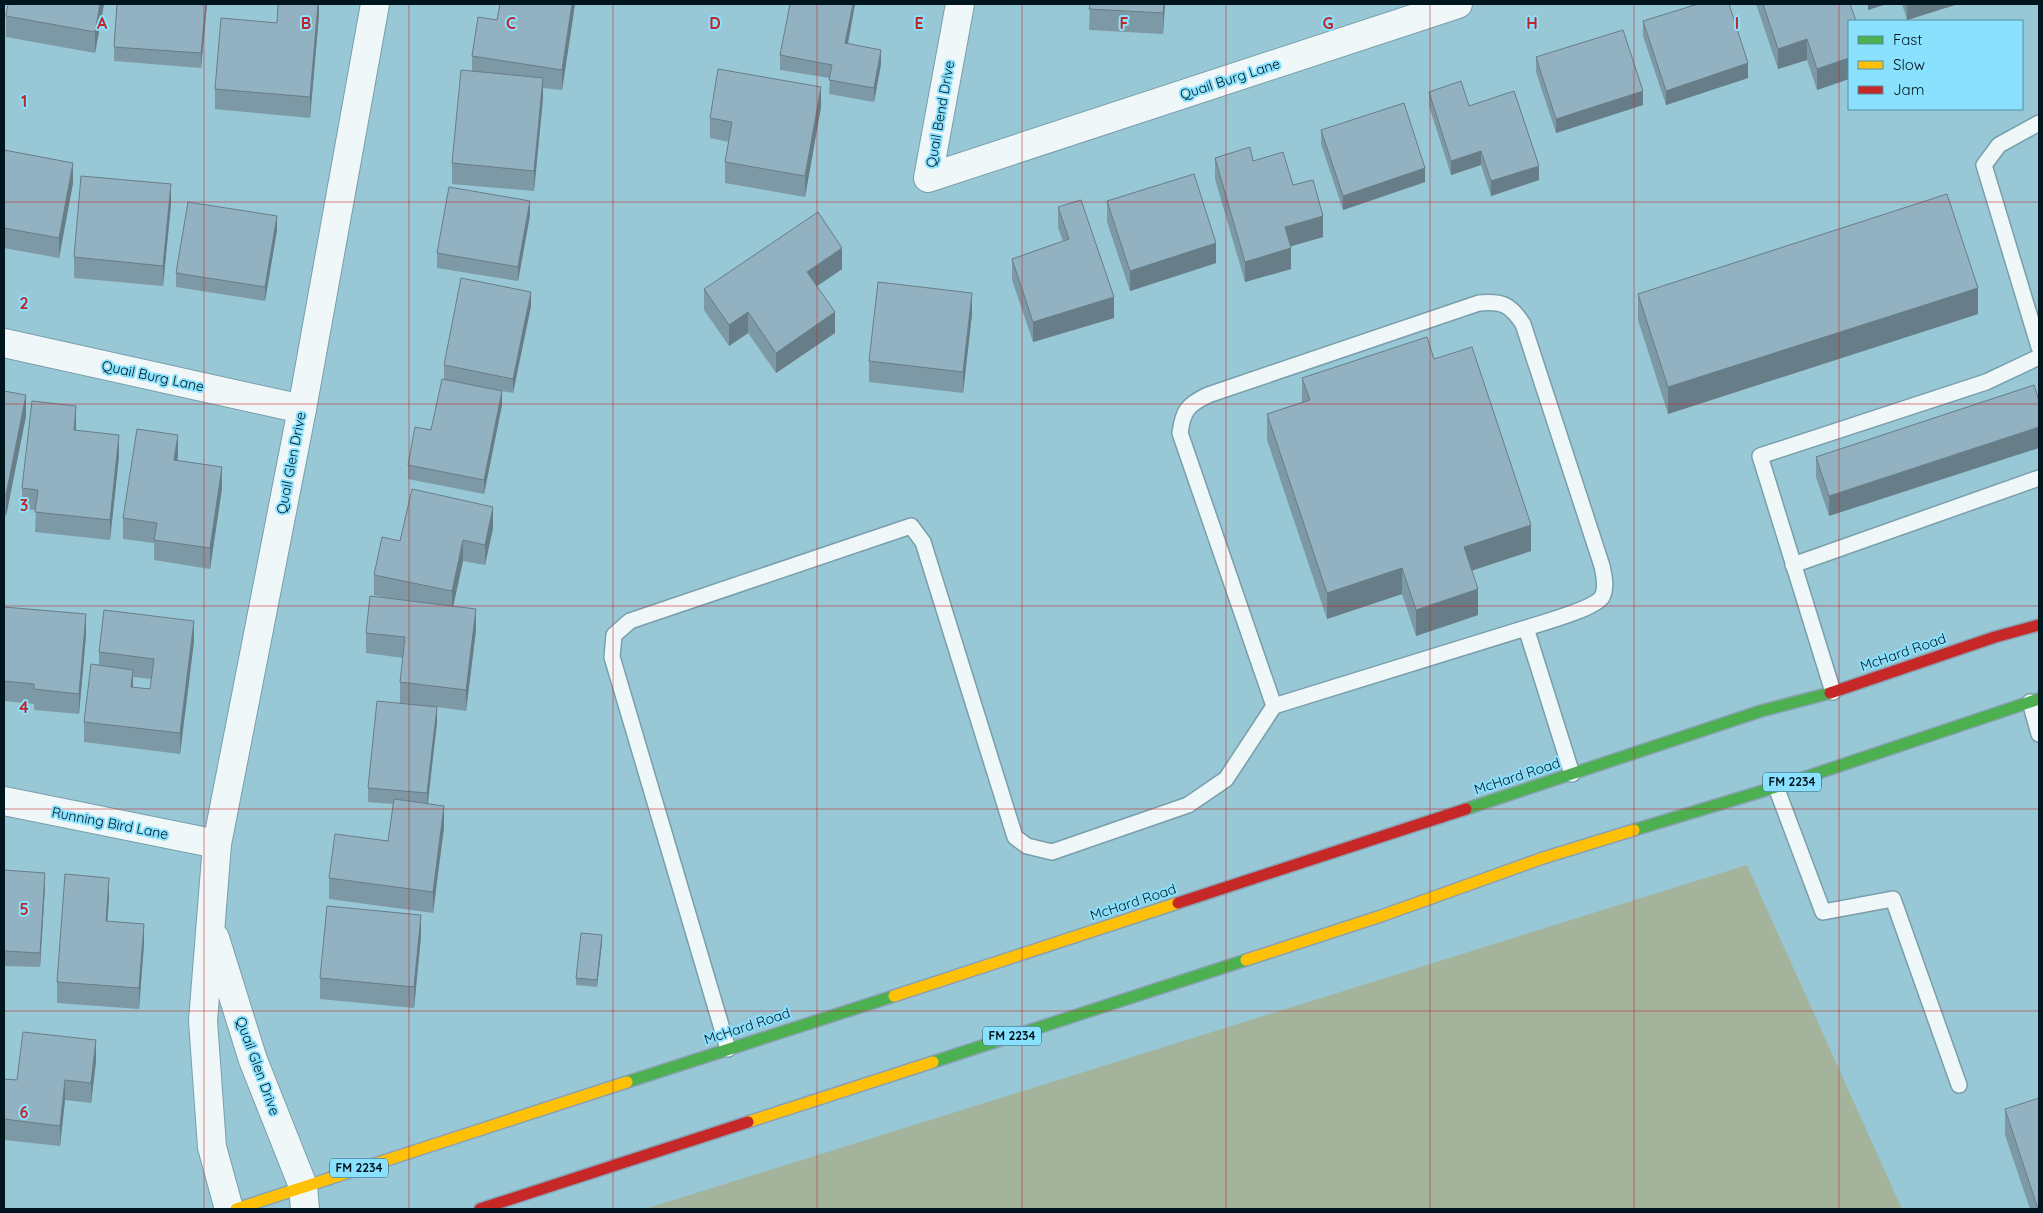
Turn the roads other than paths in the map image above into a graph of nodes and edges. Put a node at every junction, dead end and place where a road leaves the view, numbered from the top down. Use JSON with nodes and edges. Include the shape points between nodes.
{"nodes":[{"id":1,"x":374,"y":4,"type":"edge"},
{"id":2,"x":960,"y":4,"type":"edge"},
{"id":3,"x":1458,"y":4,"type":"edge"},
{"id":4,"x":2039,"y":123,"type":"edge"},
{"id":5,"x":1001,"y":154,"type":"joint"},
{"id":6,"x":2033,"y":302,"type":"edge"},
{"id":7,"x":4,"y":343,"type":"edge"},
{"id":8,"x":2039,"y":348,"type":"edge"},
{"id":9,"x":2039,"y":357,"type":"edge"},
{"id":10,"x":302,"y":409,"type":"junction"},
{"id":11,"x":2039,"y":478,"type":"edge"},
{"id":12,"x":1794,"y":565,"type":"junction"},
{"id":13,"x":2039,"y":625,"type":"edge"},
{"id":14,"x":1526,"y":628,"type":"junction"},
{"id":15,"x":1833,"y":692,"type":"junction"},
{"id":16,"x":2035,"y":700,"type":"edge"},
{"id":17,"x":1274,"y":706,"type":"junction"},
{"id":18,"x":2039,"y":734,"type":"edge"},
{"id":19,"x":1572,"y":774,"type":"junction"},
{"id":20,"x":1776,"y":787,"type":"junction"},
{"id":21,"x":4,"y":801,"type":"edge"},
{"id":22,"x":217,"y":844,"type":"junction"},
{"id":23,"x":211,"y":923,"type":"junction"},
{"id":24,"x":728,"y":1048,"type":"junction"},
{"id":25,"x":1959,"y":1085,"type":"dead end"},
{"id":26,"x":304,"y":1198,"type":"edge"},
{"id":27,"x":229,"y":1209,"type":"edge"},
{"id":28,"x":236,"y":1209,"type":"edge"},
{"id":29,"x":480,"y":1209,"type":"edge"}],
"edges":[{"from":1,"to":10,"type":"street","name":"Quail Glen Drive"},
{"from":2,"to":5,"type":"street","name":"Quail Bend Drive","via":[[928,178]]},
{"from":3,"to":5,"type":"street","name":"Quail Burg Lane"},
{"from":4,"to":6,"type":"lane","via":[[1999,145],[1984,165]]},
{"from":6,"to":8,"type":"lane"},
{"from":7,"to":10,"type":"street","name":"Quail Burg Lane"},
{"from":9,"to":12,"type":"lane","via":[[1986,382],[1760,456]]},
{"from":10,"to":22,"type":"street","name":"Quail Glen Drive"},
{"from":11,"to":12,"type":"lane"},
{"from":12,"to":15,"type":"lane"},
{"from":13,"to":15,"type":"main road","name":"McHard Road","number":"FM 2234","via":[[1994,637]]},
{"from":14,"to":17,"type":"lane"},
{"from":14,"to":17,"type":"lane","via":[[1591,606],[1602,597],[1605,583],[1523,324],[1514,311],[1498,301],[1479,303],[1208,395],[1193,402],[1183,416],[1180,433]]},
{"from":14,"to":19,"type":"lane"},
{"from":15,"to":19,"type":"main road","name":"McHard Road","number":"FM 2234","via":[[1761,712]]},
{"from":16,"to":18,"type":"lane"},
{"from":16,"to":20,"type":"main road","number":"FM 2234"},
{"from":17,"to":24,"type":"lane","via":[[1226,779],[1188,805],[1052,852],[1028,846],[1015,837],[923,542],[911,526],[630,622],[614,635],[612,657]]},
{"from":19,"to":24,"type":"main road","name":"McHard Road","number":"FM 2234"},
{"from":20,"to":25,"type":"lane","via":[[1823,912],[1893,899]]},
{"from":20,"to":29,"type":"main road","number":"FM 2234","via":[[1543,858],[1381,916]]},
{"from":21,"to":22,"type":"street","name":"Running Bird Lane"},
{"from":22,"to":23,"type":"street","name":"Quail Glen Drive"},
{"from":23,"to":26,"type":"street","name":"Quail Glen Drive","via":[[253,1060]]},
{"from":23,"to":27,"type":"street","name":"Quail Glen Drive","via":[[203,1021],[212,1147]]},
{"from":24,"to":26,"type":"main road","name":"McHard Road","number":"FM 2234"},
{"from":26,"to":28,"type":"main road","name":"McHard Road","number":"FM 2234"}]}
